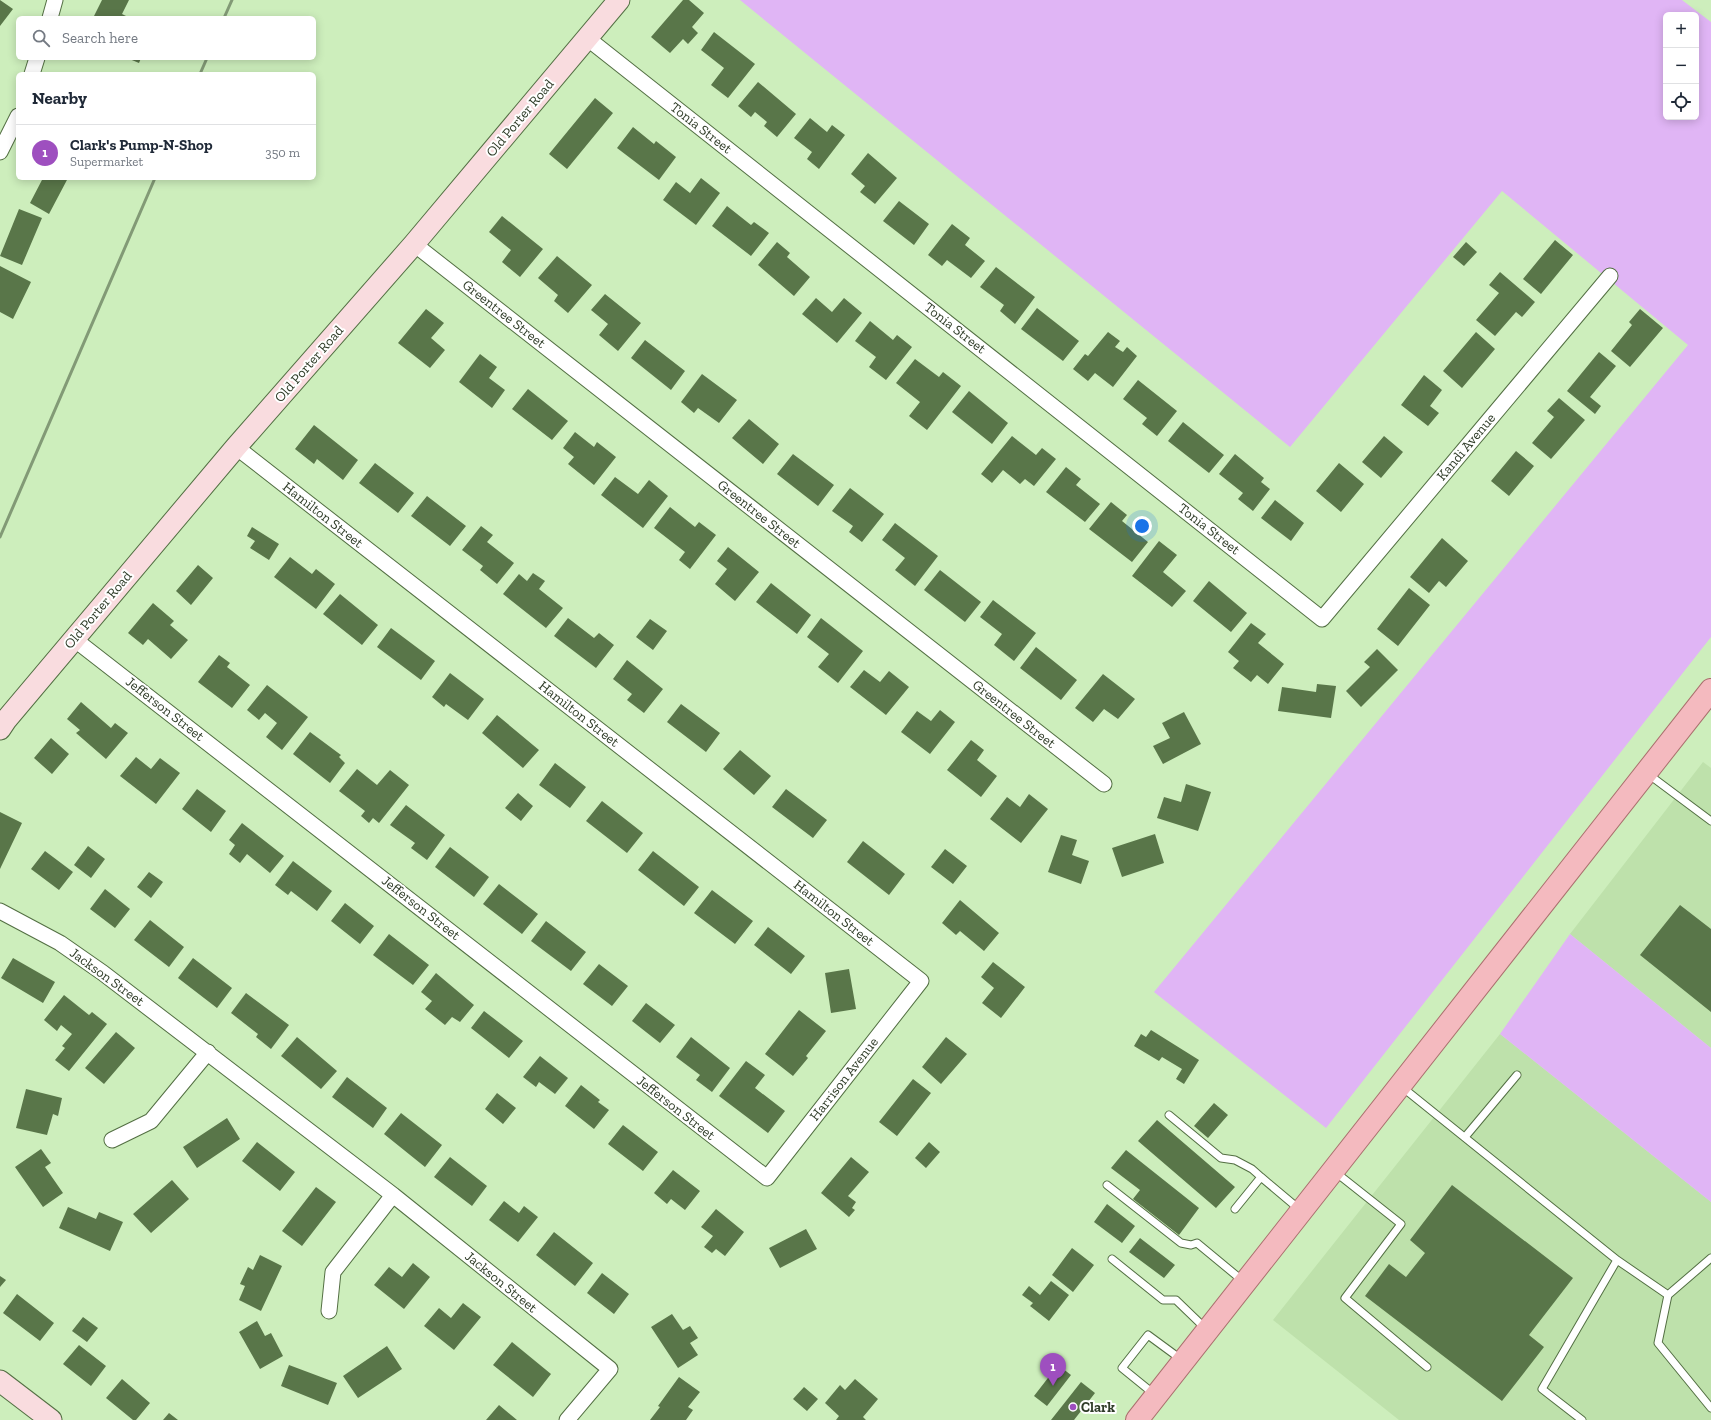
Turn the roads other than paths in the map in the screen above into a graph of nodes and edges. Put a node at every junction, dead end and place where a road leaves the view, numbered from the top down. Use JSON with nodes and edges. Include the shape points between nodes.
{"nodes":[{"id":1,"x":54,"y":0,"type":"edge"},
{"id":2,"x":619,"y":0,"type":"edge"},
{"id":3,"x":50,"y":16,"type":"edge"},
{"id":4,"x":587,"y":38,"type":"junction"},
{"id":5,"x":36,"y":60,"type":"edge"},
{"id":6,"x":33,"y":72,"type":"edge"},
{"id":7,"x":16,"y":120,"type":"edge"},
{"id":8,"x":0,"y":152,"type":"edge"},
{"id":9,"x":414,"y":244,"type":"junction"},
{"id":10,"x":1610,"y":276,"type":"dead end"},
{"id":11,"x":236,"y":447,"type":"junction"},
{"id":12,"x":1322,"y":619,"type":"joint"},
{"id":13,"x":74,"y":639,"type":"junction"},
{"id":14,"x":1711,"y":690,"type":"edge"},
{"id":15,"x":0,"y":729,"type":"edge"},
{"id":16,"x":1646,"y":773,"type":"junction"},
{"id":17,"x":1104,"y":784,"type":"dead end"},
{"id":18,"x":1711,"y":821,"type":"edge"},
{"id":19,"x":0,"y":911,"type":"edge"},
{"id":20,"x":921,"y":981,"type":"joint"},
{"id":21,"x":208,"y":1052,"type":"junction"},
{"id":22,"x":1517,"y":1075,"type":"dead end"},
{"id":23,"x":1400,"y":1085,"type":"junction"},
{"id":24,"x":1169,"y":1115,"type":"dead end"},
{"id":25,"x":1465,"y":1137,"type":"junction"},
{"id":26,"x":112,"y":1140,"type":"dead end"},
{"id":27,"x":1333,"y":1170,"type":"junction"},
{"id":28,"x":1262,"y":1177,"type":"junction"},
{"id":29,"x":767,"y":1178,"type":"joint"},
{"id":30,"x":1107,"y":1185,"type":"dead end"},
{"id":31,"x":393,"y":1195,"type":"junction"},
{"id":32,"x":1235,"y":1209,"type":"dead end"},
{"id":33,"x":1301,"y":1210,"type":"junction"},
{"id":34,"x":1711,"y":1258,"type":"edge"},
{"id":35,"x":1112,"y":1259,"type":"dead end"},
{"id":36,"x":1617,"y":1260,"type":"junction"},
{"id":37,"x":1245,"y":1283,"type":"junction"},
{"id":38,"x":1668,"y":1295,"type":"junction"},
{"id":39,"x":329,"y":1311,"type":"dead end"},
{"id":40,"x":1207,"y":1331,"type":"junction"},
{"id":41,"x":1183,"y":1361,"type":"junction"},
{"id":42,"x":1427,"y":1367,"type":"dead end"},
{"id":43,"x":0,"y":1381,"type":"edge"},
{"id":44,"x":1156,"y":1396,"type":"junction"},
{"id":45,"x":1711,"y":1408,"type":"edge"},
{"id":46,"x":51,"y":1420,"type":"edge"},
{"id":47,"x":566,"y":1420,"type":"edge"},
{"id":48,"x":1137,"y":1420,"type":"edge"},
{"id":49,"x":1582,"y":1420,"type":"edge"}],
"edges":[{"from":1,"to":3,"type":"street"},
{"from":2,"to":4,"type":"street","name":"Old Porter Road"},
{"from":4,"to":9,"type":"street","name":"Old Porter Road"},
{"from":4,"to":12,"type":"street","name":"Tonia Street"},
{"from":5,"to":6,"type":"street"},
{"from":7,"to":8,"type":"street"},
{"from":9,"to":11,"type":"street","name":"Old Porter Road"},
{"from":9,"to":17,"type":"street","name":"Greentree Street"},
{"from":10,"to":12,"type":"street","name":"Kandi Avenue"},
{"from":11,"to":13,"type":"street","name":"Old Porter Road"},
{"from":11,"to":20,"type":"street","name":"Hamilton Street"},
{"from":13,"to":15,"type":"street","name":"Old Porter Road"},
{"from":13,"to":29,"type":"street","name":"Jefferson Street"},
{"from":14,"to":16,"type":"main road"},
{"from":16,"to":18,"type":"lane"},
{"from":16,"to":23,"type":"main road"},
{"from":19,"to":21,"type":"street","name":"Jackson Street","via":[[60,943],[91,964]]},
{"from":20,"to":29,"type":"street","name":"Harrison Avenue"},
{"from":21,"to":26,"type":"street","via":[[151,1121]]},
{"from":21,"to":31,"type":"street","name":"Jackson Street"},
{"from":22,"to":25,"type":"lane"},
{"from":23,"to":25,"type":"lane"},
{"from":23,"to":27,"type":"main road"},
{"from":24,"to":28,"type":"lane","via":[[1221,1158],[1235,1160]]},
{"from":25,"to":36,"type":"lane"},
{"from":27,"to":33,"type":"main road"},
{"from":27,"to":42,"type":"lane","via":[[1401,1224],[1345,1298]]},
{"from":28,"to":32,"type":"lane"},
{"from":28,"to":33,"type":"lane"},
{"from":30,"to":37,"type":"lane","via":[[1181,1243],[1197,1243]]},
{"from":31,"to":39,"type":"street","via":[[333,1272]]},
{"from":31,"to":47,"type":"street","name":"Jackson Street","via":[[610,1368]]},
{"from":33,"to":37,"type":"main road"},
{"from":34,"to":38,"type":"lane"},
{"from":35,"to":40,"type":"lane","via":[[1163,1300],[1176,1300]]},
{"from":36,"to":38,"type":"lane"},
{"from":36,"to":49,"type":"lane","via":[[1542,1389]]},
{"from":37,"to":40,"type":"main road"},
{"from":38,"to":45,"type":"lane","via":[[1658,1343]]},
{"from":40,"to":41,"type":"main road"},
{"from":41,"to":44,"type":"main road"},
{"from":41,"to":44,"type":"lane","via":[[1148,1335],[1122,1368]]},
{"from":43,"to":46,"type":"street"},
{"from":44,"to":48,"type":"main road"}]}
